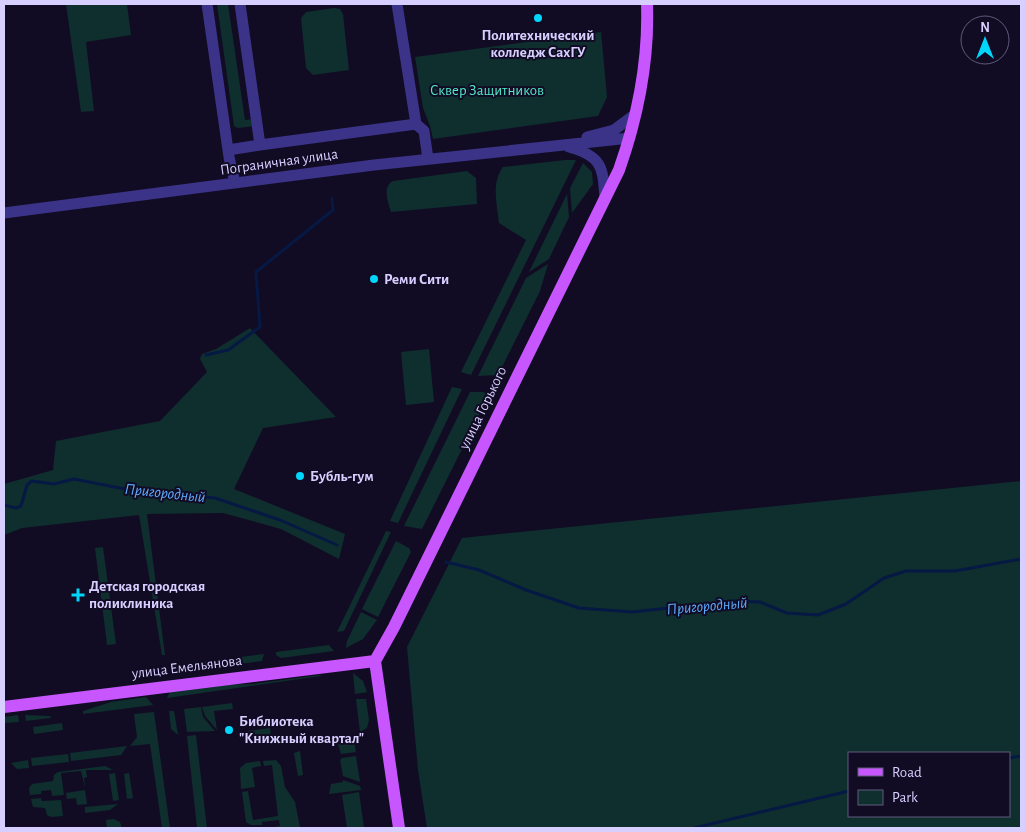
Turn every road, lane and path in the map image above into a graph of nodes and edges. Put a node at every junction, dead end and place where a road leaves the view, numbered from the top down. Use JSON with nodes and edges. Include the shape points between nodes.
{"nodes":[{"id":1,"x":207,"y":4,"type":"edge"},
{"id":2,"x":240,"y":4,"type":"edge"},
{"id":3,"x":398,"y":4,"type":"edge"},
{"id":4,"x":647,"y":4,"type":"edge"},
{"id":5,"x":633,"y":116,"type":"junction"},
{"id":6,"x":416,"y":124,"type":"junction"},
{"id":7,"x":630,"y":138,"type":"junction"},
{"id":8,"x":558,"y":144,"type":"junction"},
{"id":9,"x":260,"y":145,"type":"junction"},
{"id":10,"x":228,"y":150,"type":"junction"},
{"id":11,"x":428,"y":159,"type":"junction"},
{"id":12,"x":235,"y":183,"type":"junction"},
{"id":13,"x":606,"y":199,"type":"junction"},
{"id":14,"x":4,"y":214,"type":"edge"},
{"id":15,"x":375,"y":661,"type":"junction"},
{"id":16,"x":4,"y":708,"type":"edge"},
{"id":17,"x":399,"y":828,"type":"edge"}],
"edges":[{"from":1,"to":10,"type":"street"},
{"from":2,"to":9,"type":"street"},
{"from":3,"to":6,"type":"street"},
{"from":4,"to":5,"type":"main road","name":"улица Горького","via":[[644,78]]},
{"from":5,"to":7,"type":"main road","name":"улица Горького"},
{"from":5,"to":8,"type":"street","name":"Пограничная улица","via":[[608,132]]},
{"from":6,"to":9,"type":"street"},
{"from":6,"to":11,"type":"street","via":[[424,131]]},
{"from":7,"to":8,"type":"street","name":"Пограничная улица"},
{"from":7,"to":13,"type":"main road","name":"улица Горького"},
{"from":8,"to":11,"type":"street","name":"Пограничная улица"},
{"from":8,"to":13,"type":"street","via":[[593,156],[604,173]]},
{"from":9,"to":10,"type":"street"},
{"from":10,"to":12,"type":"street"},
{"from":11,"to":12,"type":"street","name":"Пограничная улица"},
{"from":12,"to":14,"type":"street","name":"Пограничная улица"},
{"from":13,"to":15,"type":"main road","name":"улица Горького"},
{"from":15,"to":16,"type":"main road","name":"улица Емельянова"},
{"from":15,"to":17,"type":"main road"}]}
